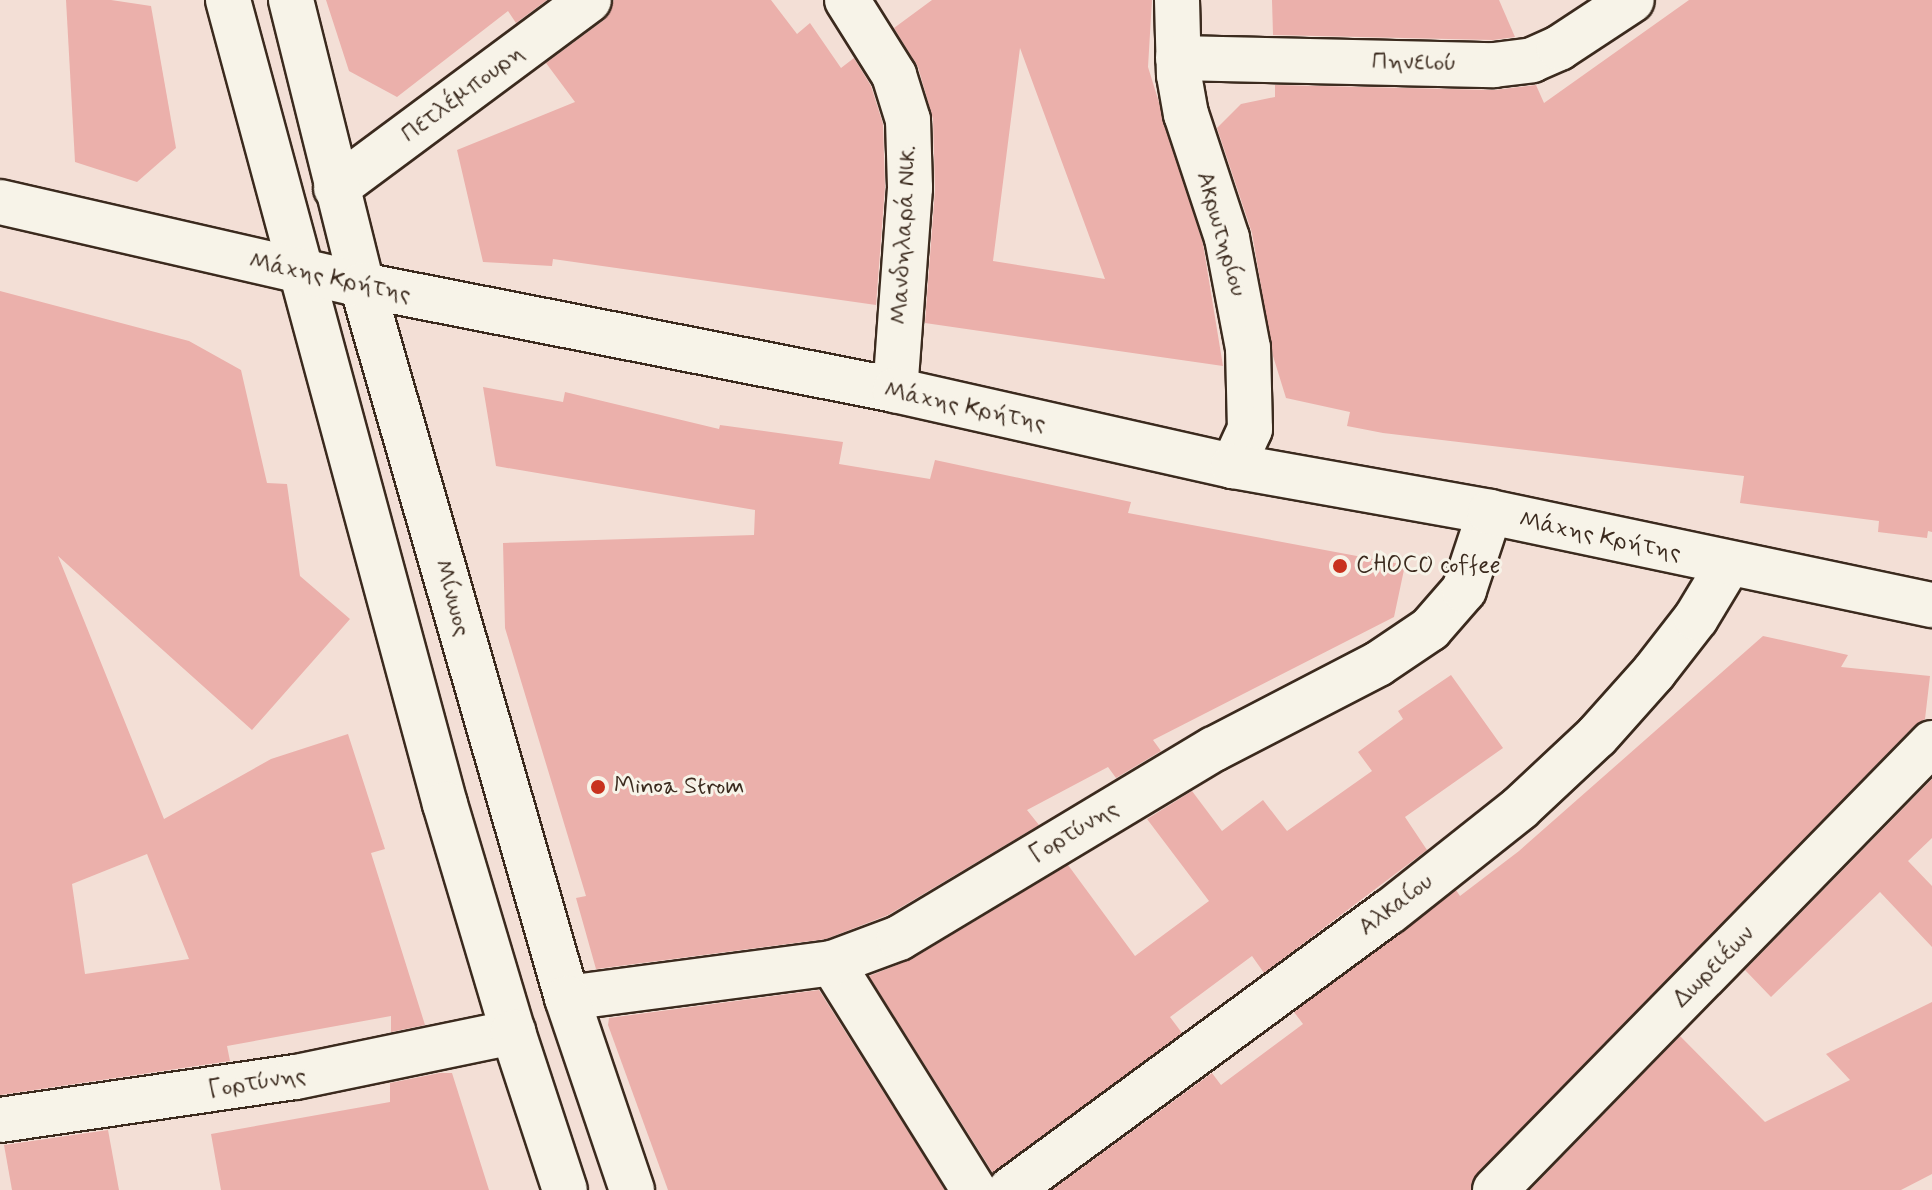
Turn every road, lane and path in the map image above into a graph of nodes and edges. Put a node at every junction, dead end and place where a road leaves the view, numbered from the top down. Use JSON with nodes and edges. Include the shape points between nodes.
{"nodes":[{"id":1,"x":228,"y":0,"type":"edge"},
{"id":2,"x":291,"y":0,"type":"edge"},
{"id":3,"x":589,"y":0,"type":"edge"},
{"id":4,"x":847,"y":0,"type":"edge"},
{"id":5,"x":1177,"y":0,"type":"edge"},
{"id":6,"x":1632,"y":0,"type":"edge"},
{"id":7,"x":1178,"y":58,"type":"junction"},
{"id":8,"x":336,"y":188,"type":"junction"},
{"id":9,"x":0,"y":202,"type":"edge"},
{"id":10,"x":299,"y":271,"type":"junction"},
{"id":11,"x":362,"y":285,"type":"junction"},
{"id":12,"x":895,"y":390,"type":"junction"},
{"id":13,"x":1233,"y":466,"type":"junction"},
{"id":14,"x":1490,"y":512,"type":"junction"},
{"id":15,"x":1728,"y":565,"type":"junction"},
{"id":16,"x":1932,"y":605,"type":"edge"},
{"id":17,"x":1932,"y":743,"type":"edge"},
{"id":18,"x":832,"y":963,"type":"junction"},
{"id":19,"x":567,"y":998,"type":"junction"},
{"id":20,"x":513,"y":1032,"type":"junction"},
{"id":21,"x":0,"y":1120,"type":"edge"},
{"id":22,"x":565,"y":1190,"type":"edge"},
{"id":23,"x":632,"y":1190,"type":"edge"},
{"id":24,"x":974,"y":1190,"type":"edge"},
{"id":25,"x":1010,"y":1190,"type":"edge"},
{"id":26,"x":1495,"y":1190,"type":"edge"}],
"edges":[{"from":1,"to":10,"type":"street"},
{"from":2,"to":8,"type":"street","name":"Μίνωος"},
{"from":3,"to":8,"type":"street","name":"Πετλέμπουρη"},
{"from":4,"to":12,"type":"street","name":"Μανδηλαρά Νικ.","via":[[894,75],[908,120],[910,188]]},
{"from":5,"to":7,"type":"street","name":"Ακρωτηρίου"},
{"from":6,"to":7,"type":"street","name":"Πηνειού","via":[[1559,48],[1506,64]]},
{"from":7,"to":13,"type":"street","name":"Ακρωτηρίου","via":[[1192,139],[1227,238],[1247,336],[1250,429]]},
{"from":8,"to":11,"type":"street","name":"Μίνωος"},
{"from":9,"to":10,"type":"street","name":"Μάχης Κρήτης"},
{"from":10,"to":11,"type":"street","name":"Μάχης Κρήτης"},
{"from":10,"to":20,"type":"street"},
{"from":11,"to":12,"type":"street","name":"Μάχης Κρήτης"},
{"from":11,"to":19,"type":"street","name":"Μίνωος"},
{"from":12,"to":13,"type":"street","name":"Μάχης Κρήτης"},
{"from":13,"to":14,"type":"street","name":"Μάχης Κρήτης"},
{"from":14,"to":15,"type":"street","name":"Μάχης Κρήτης"},
{"from":14,"to":18,"type":"street","name":"Γορτύνης","via":[[1464,590],[1430,629],[1378,664],[1169,775],[899,938]]},
{"from":15,"to":16,"type":"street","name":"Μάχης Κρήτης"},
{"from":15,"to":25,"type":"street","name":"Αλκαίου","via":[[1676,647],[1626,705],[1520,808],[1389,912]]},
{"from":17,"to":26,"type":"street","name":"Δωρειέων"},
{"from":18,"to":19,"type":"street","name":"Γορτύνης"},
{"from":18,"to":24,"type":"street"},
{"from":19,"to":23,"type":"street","name":"Μίνωος"},
{"from":20,"to":21,"type":"street","name":"Γορτύνης","via":[[296,1077]]},
{"from":20,"to":22,"type":"street"}]}
